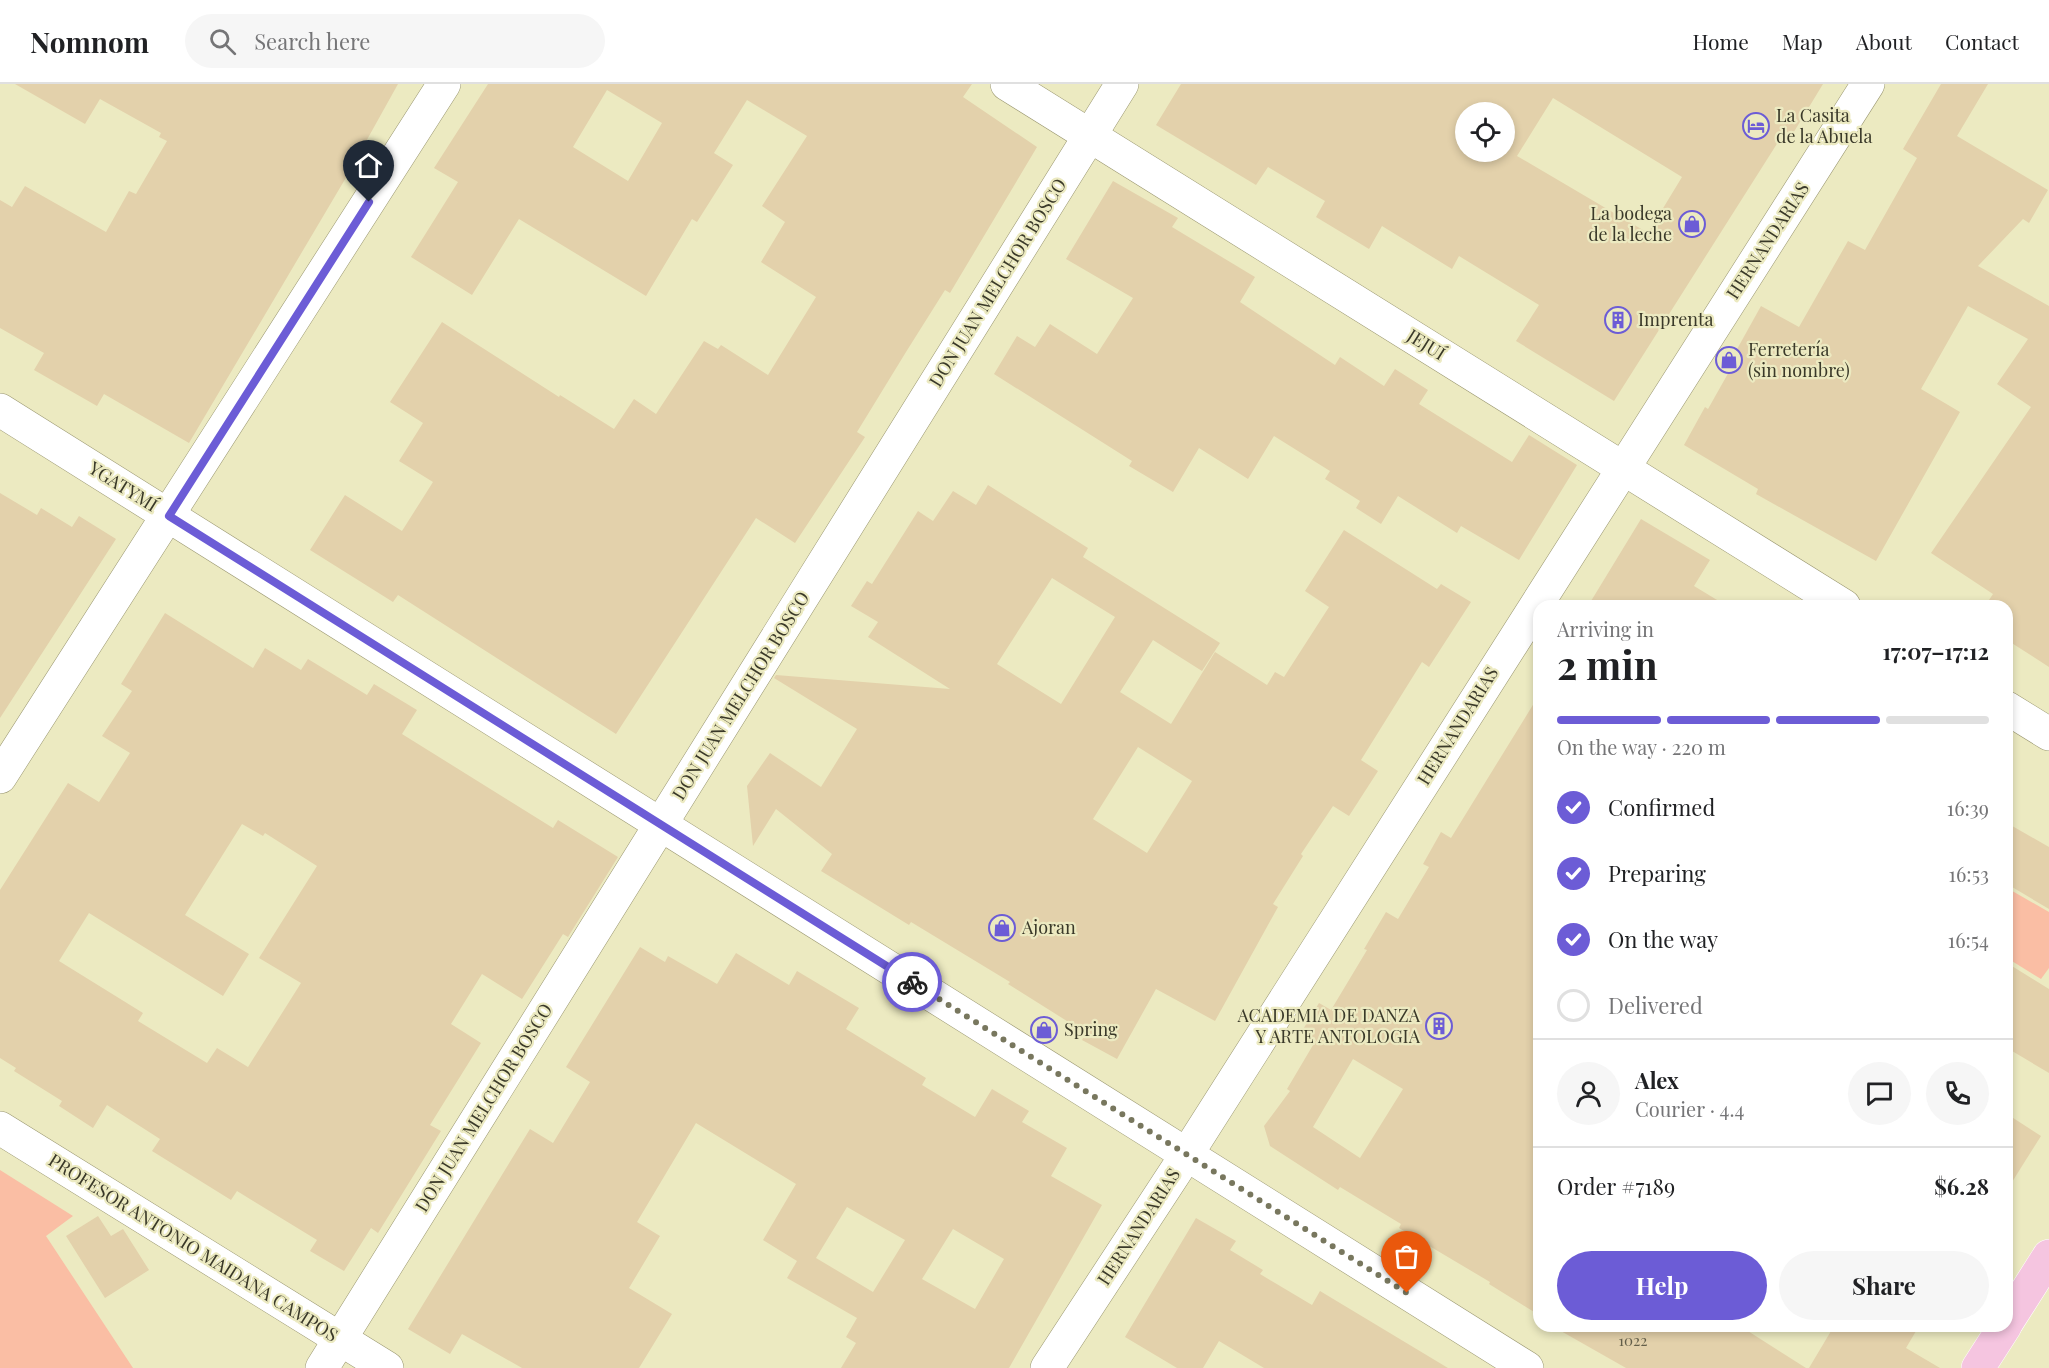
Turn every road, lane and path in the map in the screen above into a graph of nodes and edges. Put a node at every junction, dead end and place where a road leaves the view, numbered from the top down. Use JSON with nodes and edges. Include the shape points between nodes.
{"nodes":[{"id":1,"x":444,"y":84,"type":"edge"},
{"id":2,"x":1008,"y":84,"type":"edge"},
{"id":3,"x":1122,"y":84,"type":"edge"},
{"id":4,"x":1868,"y":84,"type":"edge"},
{"id":5,"x":1090,"y":136,"type":"junction"},
{"id":6,"x":0,"y":410,"type":"edge"},
{"id":7,"x":1622,"y":467,"type":"junction"},
{"id":8,"x":169,"y":516,"type":"junction"},
{"id":9,"x":1538,"y":600,"type":"edge"},
{"id":10,"x":1834,"y":600,"type":"edge"},
{"id":11,"x":1533,"y":608,"type":"edge"},
{"id":12,"x":2013,"y":712,"type":"edge"},
{"id":13,"x":2049,"y":734,"type":"edge"},
{"id":14,"x":0,"y":777,"type":"edge"},
{"id":15,"x":661,"y":824,"type":"junction"},
{"id":16,"x":0,"y":1128,"type":"edge"},
{"id":17,"x":1187,"y":1154,"type":"junction"},
{"id":18,"x":2049,"y":1256,"type":"edge"},
{"id":19,"x":2013,"y":1313,"type":"edge"},
{"id":20,"x":2001,"y":1332,"type":"edge"},
{"id":21,"x":340,"y":1340,"type":"junction"},
{"id":22,"x":322,"y":1368,"type":"edge"},
{"id":23,"x":387,"y":1368,"type":"edge"},
{"id":24,"x":1047,"y":1368,"type":"edge"},
{"id":25,"x":1527,"y":1368,"type":"edge"},
{"id":26,"x":1978,"y":1368,"type":"edge"}],
"edges":[{"from":1,"to":8,"type":"street"},
{"from":2,"to":5,"type":"street","name":"JEJUÍ"},
{"from":3,"to":5,"type":"street","name":"DON JUAN MELCHOR BOSCO"},
{"from":4,"to":7,"type":"street","name":"HERNANDARIAS"},
{"from":5,"to":7,"type":"street","name":"JEJUÍ"},
{"from":5,"to":15,"type":"street","name":"DON JUAN MELCHOR BOSCO"},
{"from":6,"to":8,"type":"street","name":"YGATYMÍ"},
{"from":7,"to":9,"type":"street","name":"HERNANDARIAS"},
{"from":7,"to":10,"type":"street","name":"JEJUÍ"},
{"from":8,"to":14,"type":"street"},
{"from":8,"to":15,"type":"street","name":"YGATYMÍ"},
{"from":11,"to":17,"type":"street","name":"HERNANDARIAS"},
{"from":12,"to":13,"type":"street"},
{"from":15,"to":17,"type":"street","name":"YGATYMÍ"},
{"from":15,"to":21,"type":"street","name":"DON JUAN MELCHOR BOSCO"},
{"from":16,"to":21,"type":"street","name":"PROFESOR ANTONIO MAIDANA CAMPOS"},
{"from":17,"to":24,"type":"street","name":"HERNANDARIAS"},
{"from":17,"to":25,"type":"street","name":"YGATYMÍ"},
{"from":18,"to":19,"type":"main road"},
{"from":20,"to":26,"type":"main road"},
{"from":21,"to":22,"type":"street","name":"DON JUAN MELCHOR BOSCO"},
{"from":21,"to":23,"type":"street","name":"PROFESOR ANTONIO MAIDANA CAMPOS"}]}
